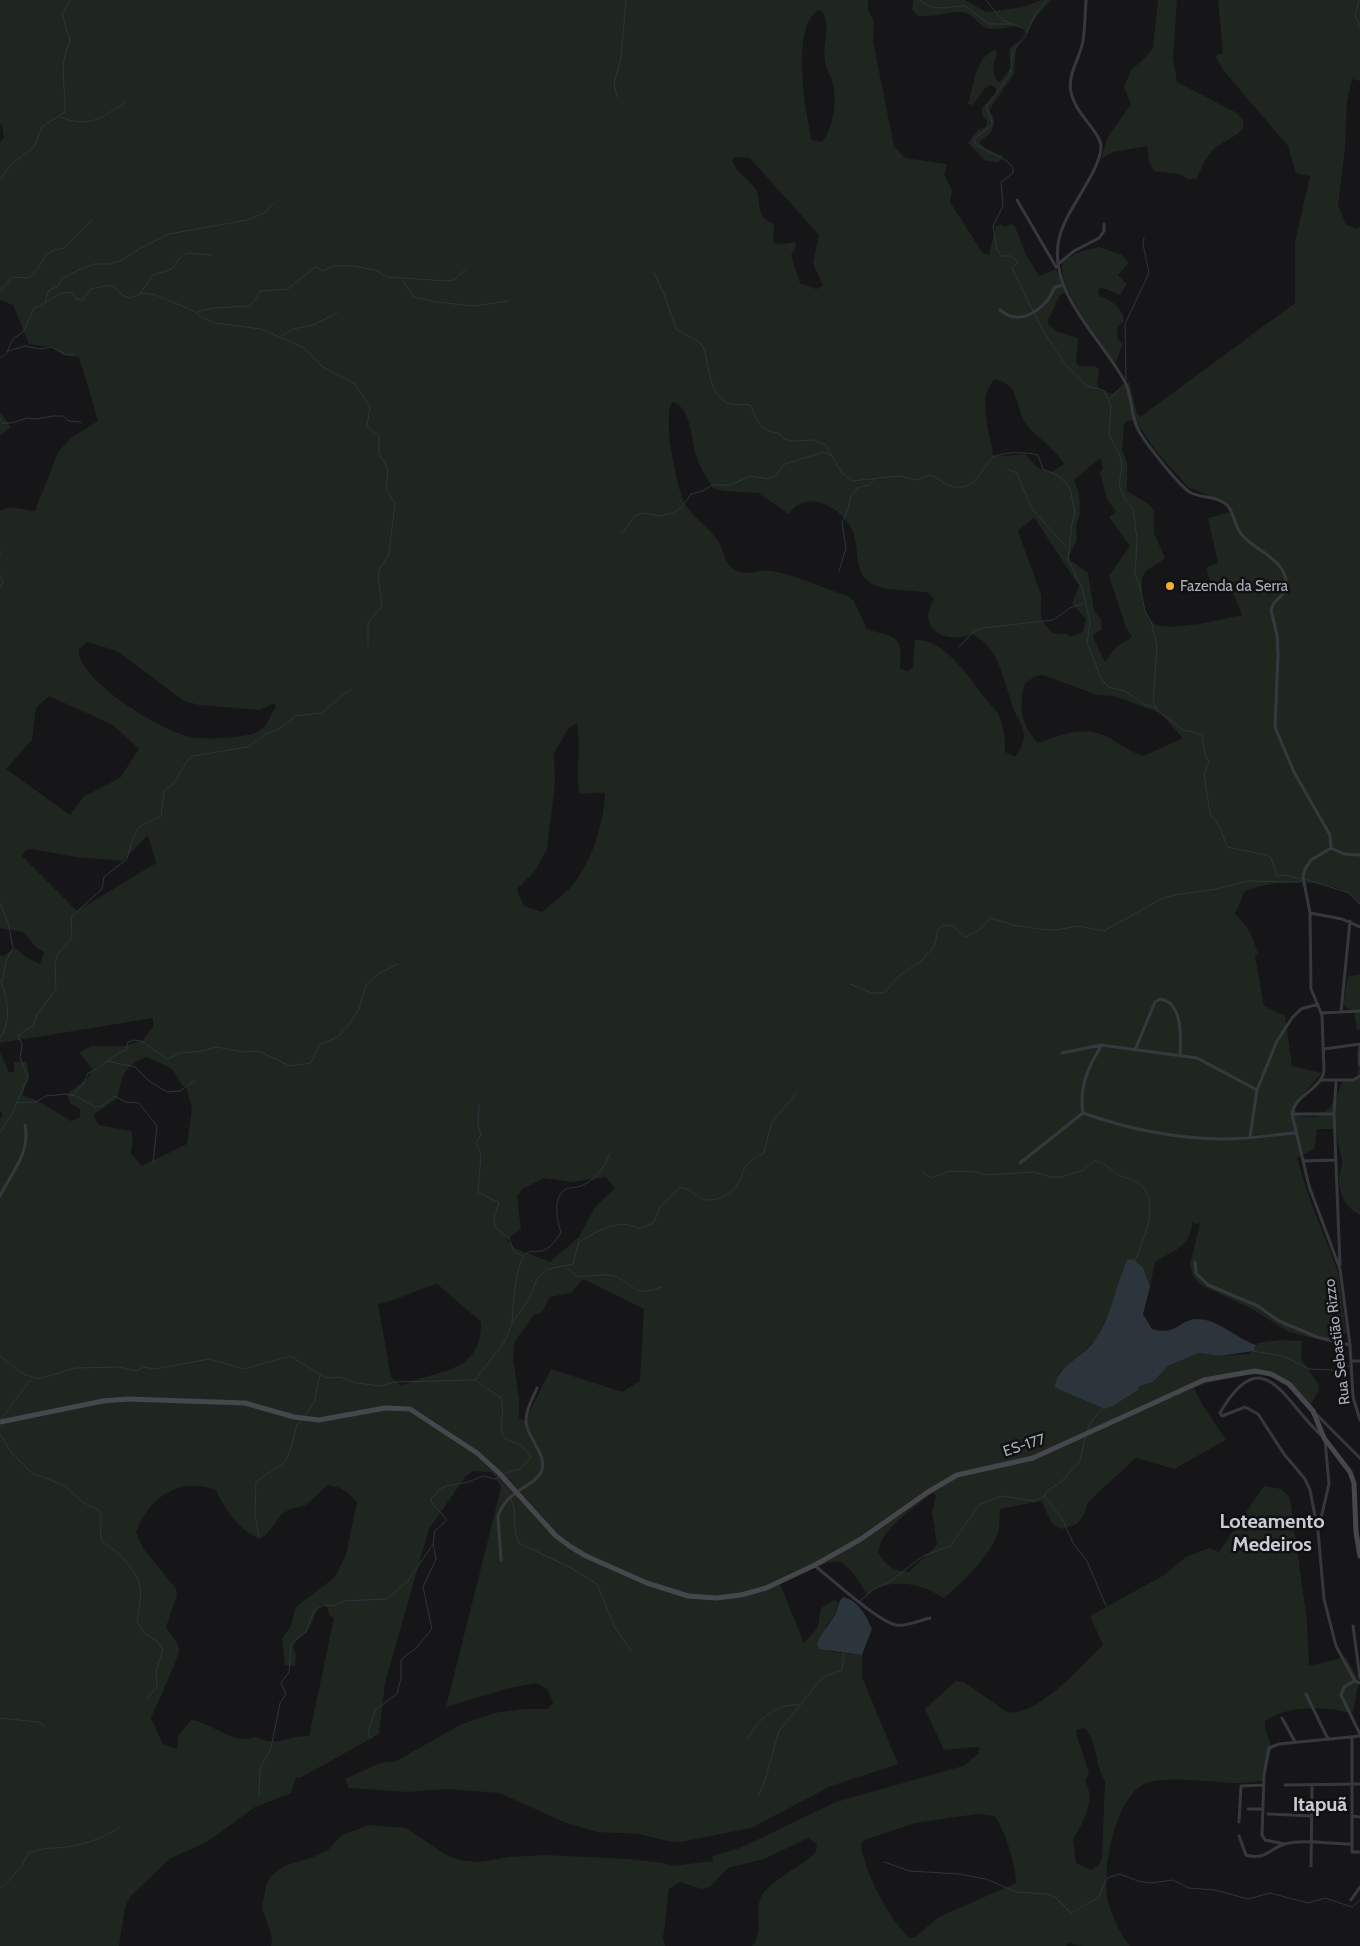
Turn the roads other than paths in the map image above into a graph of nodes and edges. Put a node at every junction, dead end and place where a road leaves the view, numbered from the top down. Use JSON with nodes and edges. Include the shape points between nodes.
{"nodes":[{"id":1,"x":1086,"y":0,"type":"edge"},
{"id":2,"x":1017,"y":200,"type":"dead end"},
{"id":3,"x":1104,"y":224,"type":"dead end"},
{"id":4,"x":1057,"y":264,"type":"junction"},
{"id":5,"x":1058,"y":270,"type":"junction"},
{"id":6,"x":1063,"y":284,"type":"junction"},
{"id":7,"x":1000,"y":310,"type":"dead end"},
{"id":8,"x":1332,"y":848,"type":"junction"},
{"id":9,"x":1360,"y":855,"type":"edge"},
{"id":10,"x":1310,"y":913,"type":"junction"},
{"id":11,"x":1350,"y":921,"type":"junction"},
{"id":12,"x":1360,"y":927,"type":"edge"},
{"id":13,"x":1318,"y":1004,"type":"junction"},
{"id":14,"x":1360,"y":1011,"type":"edge"},
{"id":15,"x":1341,"y":1012,"type":"junction"},
{"id":16,"x":1322,"y":1013,"type":"junction"},
{"id":17,"x":1101,"y":1045,"type":"junction"},
{"id":18,"x":1360,"y":1045,"type":"edge"},
{"id":19,"x":1324,"y":1048,"type":"junction"},
{"id":20,"x":1135,"y":1050,"type":"junction"},
{"id":21,"x":1062,"y":1053,"type":"dead end"},
{"id":22,"x":1180,"y":1056,"type":"junction"},
{"id":23,"x":1360,"y":1064,"type":"edge"},
{"id":24,"x":1360,"y":1076,"type":"edge"},
{"id":25,"x":1322,"y":1080,"type":"junction"},
{"id":26,"x":1336,"y":1082,"type":"junction"},
{"id":27,"x":1257,"y":1090,"type":"junction"},
{"id":28,"x":1083,"y":1113,"type":"junction"},
{"id":29,"x":1292,"y":1114,"type":"junction"},
{"id":30,"x":1334,"y":1114,"type":"junction"},
{"id":31,"x":25,"y":1126,"type":"dead end"},
{"id":32,"x":1295,"y":1133,"type":"junction"},
{"id":33,"x":1250,"y":1137,"type":"junction"},
{"id":34,"x":1335,"y":1160,"type":"junction"},
{"id":35,"x":1303,"y":1161,"type":"junction"},
{"id":36,"x":1020,"y":1163,"type":"dead end"},
{"id":37,"x":0,"y":1196,"type":"edge"},
{"id":38,"x":1195,"y":1262,"type":"dead end"},
{"id":39,"x":1340,"y":1269,"type":"junction"},
{"id":40,"x":1350,"y":1345,"type":"junction"},
{"id":41,"x":1352,"y":1361,"type":"junction"},
{"id":42,"x":1360,"y":1361,"type":"edge"},
{"id":43,"x":536,"y":1388,"type":"dead end"},
{"id":44,"x":1312,"y":1412,"type":"junction"},
{"id":45,"x":1360,"y":1420,"type":"edge"},
{"id":46,"x":0,"y":1422,"type":"edge"},
{"id":47,"x":1324,"y":1438,"type":"junction"},
{"id":48,"x":1360,"y":1458,"type":"edge"},
{"id":49,"x":515,"y":1491,"type":"junction"},
{"id":50,"x":1318,"y":1531,"type":"junction"},
{"id":51,"x":1360,"y":1556,"type":"edge"},
{"id":52,"x":501,"y":1560,"type":"dead end"},
{"id":53,"x":815,"y":1565,"type":"junction"},
{"id":54,"x":930,"y":1618,"type":"dead end"},
{"id":55,"x":1353,"y":1626,"type":"dead end"},
{"id":56,"x":1360,"y":1678,"type":"edge"},
{"id":57,"x":1354,"y":1681,"type":"junction"},
{"id":58,"x":1360,"y":1683,"type":"edge"},
{"id":59,"x":1306,"y":1694,"type":"dead end"},
{"id":60,"x":1282,"y":1718,"type":"dead end"},
{"id":61,"x":1360,"y":1735,"type":"edge"},
{"id":62,"x":1352,"y":1737,"type":"junction"},
{"id":63,"x":1328,"y":1739,"type":"junction"},
{"id":64,"x":1295,"y":1742,"type":"junction"},
{"id":65,"x":1353,"y":1784,"type":"junction"},
{"id":66,"x":1360,"y":1784,"type":"edge"},
{"id":67,"x":1264,"y":1785,"type":"junction"},
{"id":68,"x":1285,"y":1785,"type":"dead end"},
{"id":69,"x":1312,"y":1785,"type":"junction"},
{"id":70,"x":1248,"y":1809,"type":"dead end"},
{"id":71,"x":1262,"y":1809,"type":"junction"},
{"id":72,"x":1268,"y":1814,"type":"dead end"},
{"id":73,"x":1312,"y":1816,"type":"junction"},
{"id":74,"x":1352,"y":1816,"type":"junction"},
{"id":75,"x":1360,"y":1816,"type":"edge"},
{"id":76,"x":1239,"y":1822,"type":"dead end"},
{"id":77,"x":1239,"y":1836,"type":"dead end"},
{"id":78,"x":1311,"y":1843,"type":"junction"},
{"id":79,"x":1285,"y":1844,"type":"junction"},
{"id":80,"x":1352,"y":1844,"type":"junction"},
{"id":81,"x":1360,"y":1852,"type":"edge"},
{"id":82,"x":1311,"y":1866,"type":"dead end"},
{"id":83,"x":1360,"y":1887,"type":"edge"},
{"id":84,"x":1350,"y":1900,"type":"dead end"}],
"edges":[{"from":1,"to":4,"type":"street","via":[[1083,42],[1070,90],[1082,117],[1099,137],[1100,151],[1061,232]]},
{"from":2,"to":5,"type":"street"},
{"from":3,"to":4,"type":"street","via":[[1099,238]]},
{"from":4,"to":5,"type":"street"},
{"from":5,"to":6,"type":"street"},
{"from":6,"to":7,"type":"street","via":[[1055,287],[1046,302],[1023,318],[1007,316]]},
{"from":6,"to":8,"type":"street","via":[[1125,382],[1140,433],[1187,490],[1228,506],[1242,536],[1280,567],[1286,591],[1270,610],[1277,635],[1278,655],[1275,727],[1294,772],[1330,835]]},
{"from":8,"to":9,"type":"street","via":[[1344,854]]},
{"from":8,"to":10,"type":"street","via":[[1311,860],[1305,869]]},
{"from":10,"to":11,"type":"street"},
{"from":10,"to":13,"type":"street","via":[[1311,989]]},
{"from":11,"to":12,"type":"street"},
{"from":11,"to":15,"type":"street"},
{"from":13,"to":16,"type":"street"},
{"from":13,"to":27,"type":"street","via":[[1301,1009],[1292,1018],[1277,1040]]},
{"from":14,"to":15,"type":"street"},
{"from":15,"to":16,"type":"street"},
{"from":16,"to":19,"type":"street"},
{"from":17,"to":20,"type":"street"},
{"from":17,"to":21,"type":"street"},
{"from":17,"to":28,"type":"street","via":[[1087,1070],[1081,1096]]},
{"from":18,"to":19,"type":"street"},
{"from":18,"to":23,"type":"street"},
{"from":19,"to":25,"type":"street"},
{"from":20,"to":22,"type":"street"},
{"from":20,"to":22,"type":"street","via":[[1155,1002],[1160,999],[1167,1000],[1174,1007],[1181,1032]]},
{"from":22,"to":27,"type":"street","via":[[1197,1058]]},
{"from":24,"to":26,"type":"street","via":[[1356,1080]]},
{"from":25,"to":26,"type":"street"},
{"from":25,"to":29,"type":"street","via":[[1295,1104]]},
{"from":26,"to":30,"type":"street"},
{"from":27,"to":33,"type":"street"},
{"from":28,"to":33,"type":"street","via":[[1137,1128],[1188,1136]]},
{"from":28,"to":36,"type":"street"},
{"from":29,"to":30,"type":"street"},
{"from":29,"to":32,"type":"street","name":"Rua Sebastião Rizzo"},
{"from":30,"to":34,"type":"street"},
{"from":31,"to":37,"type":"street","via":[[24,1150]]},
{"from":32,"to":33,"type":"street"},
{"from":32,"to":35,"type":"street","name":"Rua Sebastião Rizzo"},
{"from":34,"to":35,"type":"street"},
{"from":34,"to":39,"type":"street"},
{"from":35,"to":39,"type":"street","name":"Rua Sebastião Rizzo"},
{"from":38,"to":40,"type":"street","via":[[1196,1273],[1208,1285],[1258,1306],[1279,1322],[1317,1337]]},
{"from":39,"to":40,"type":"street","name":"Rua Sebastião Rizzo"},
{"from":40,"to":41,"type":"street","name":"Rua Sebastião Rizzo"},
{"from":41,"to":42,"type":"street"},
{"from":41,"to":45,"type":"street","name":"Rua Sebastião Rizzo","via":[[1353,1397]]},
{"from":43,"to":49,"type":"street","via":[[525,1419],[541,1459],[541,1472]]},
{"from":44,"to":47,"type":"main road","name":"ES-177","number":"ES-177"},
{"from":44,"to":48,"type":"street"},
{"from":44,"to":53,"type":"main road","name":"ES-177","number":"ES-177","via":[[1290,1384],[1272,1374],[1256,1371],[1204,1380],[1033,1458],[957,1475],[861,1539]]},
{"from":46,"to":49,"type":"main road","number":"ES-177","via":[[127,1399],[245,1403],[294,1417],[319,1420],[394,1407],[410,1409],[477,1453]]},
{"from":47,"to":50,"type":"street","via":[[1329,1484]]},
{"from":47,"to":50,"type":"street","via":[[1276,1384],[1263,1379],[1251,1379],[1241,1384],[1220,1413],[1222,1416],[1245,1407],[1258,1414],[1305,1479]]},
{"from":47,"to":51,"type":"main road","number":"ES-177","via":[[1342,1459],[1354,1483]]},
{"from":49,"to":52,"type":"street","via":[[498,1516]]},
{"from":49,"to":53,"type":"main road","name":"ES-177","number":"ES-177","via":[[556,1536],[586,1556],[674,1593],[716,1598],[741,1595],[766,1588]]},
{"from":50,"to":57,"type":"street","via":[[1329,1624]]},
{"from":53,"to":54,"type":"street","via":[[870,1610],[893,1623]]},
{"from":55,"to":56,"type":"street"},
{"from":57,"to":58,"type":"street"},
{"from":57,"to":61,"type":"street","via":[[1344,1687],[1341,1695]]},
{"from":59,"to":63,"type":"street"},
{"from":60,"to":64,"type":"street"},
{"from":61,"to":62,"type":"street"},
{"from":62,"to":63,"type":"street"},
{"from":62,"to":65,"type":"street"},
{"from":63,"to":64,"type":"street"},
{"from":64,"to":67,"type":"street","via":[[1269,1748]]},
{"from":65,"to":66,"type":"street"},
{"from":65,"to":69,"type":"street"},
{"from":65,"to":74,"type":"street"},
{"from":67,"to":71,"type":"street"},
{"from":67,"to":76,"type":"street","via":[[1241,1786]]},
{"from":68,"to":69,"type":"street"},
{"from":69,"to":73,"type":"street"},
{"from":70,"to":71,"type":"street"},
{"from":71,"to":79,"type":"street","via":[[1263,1838]]},
{"from":72,"to":73,"type":"street"},
{"from":73,"to":78,"type":"street"},
{"from":74,"to":75,"type":"street"},
{"from":74,"to":80,"type":"street"},
{"from":77,"to":79,"type":"street","via":[[1246,1854],[1252,1857],[1272,1852]]},
{"from":78,"to":79,"type":"street"},
{"from":78,"to":80,"type":"street"},
{"from":78,"to":82,"type":"street"},
{"from":80,"to":81,"type":"street","via":[[1352,1852]]},
{"from":83,"to":84,"type":"street"}]}
